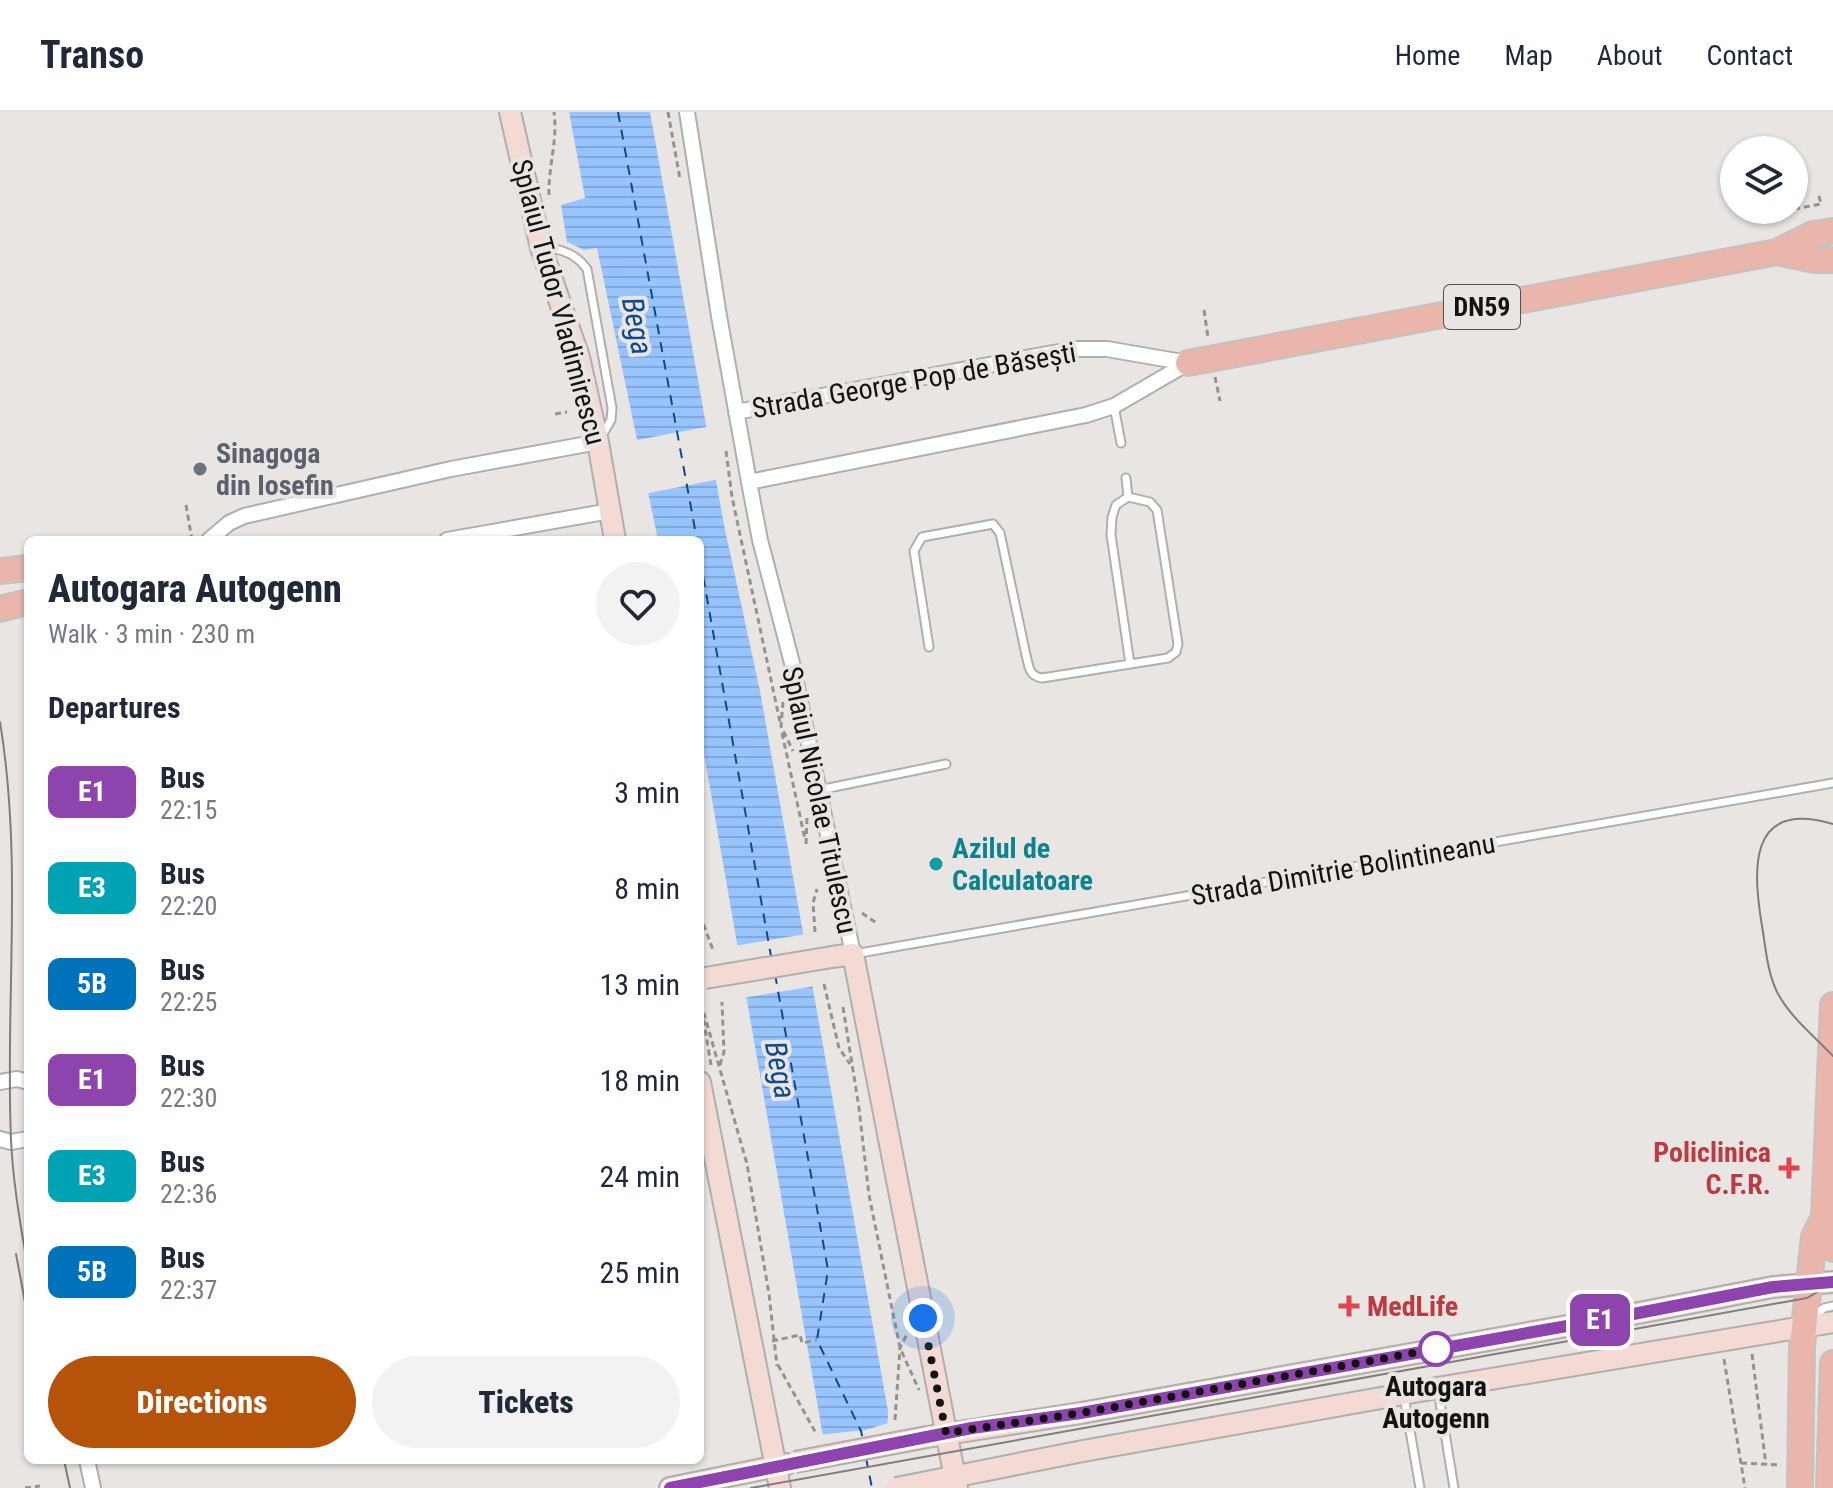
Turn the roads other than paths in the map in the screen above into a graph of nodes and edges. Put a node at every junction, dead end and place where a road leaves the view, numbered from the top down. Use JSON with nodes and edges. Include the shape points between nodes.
{"nodes":[{"id":1,"x":510,"y":112,"type":"edge"},
{"id":2,"x":687,"y":112,"type":"edge"},
{"id":3,"x":1833,"y":231,"type":"edge"},
{"id":4,"x":541,"y":248,"type":"junction"},
{"id":5,"x":1777,"y":252,"type":"junction"},
{"id":6,"x":1833,"y":260,"type":"edge"},
{"id":7,"x":1188,"y":363,"type":"junction"},
{"id":8,"x":1114,"y":406,"type":"junction"},
{"id":9,"x":736,"y":412,"type":"junction"},
{"id":10,"x":598,"y":442,"type":"junction"},
{"id":11,"x":1121,"y":443,"type":"dead end"},
{"id":12,"x":1126,"y":478,"type":"dead end"},
{"id":13,"x":749,"y":482,"type":"junction"},
{"id":14,"x":1128,"y":497,"type":"junction"},
{"id":15,"x":610,"y":511,"type":"junction"},
{"id":16,"x":214,"y":536,"type":"edge"},
{"id":17,"x":469,"y":536,"type":"edge"},
{"id":18,"x":614,"y":536,"type":"edge"},
{"id":19,"x":24,"y":568,"type":"edge"},
{"id":20,"x":0,"y":571,"type":"edge"},
{"id":21,"x":24,"y":603,"type":"edge"},
{"id":22,"x":0,"y":609,"type":"edge"},
{"id":23,"x":929,"y":647,"type":"dead end"},
{"id":24,"x":1130,"y":664,"type":"junction"},
{"id":25,"x":946,"y":764,"type":"dead end"},
{"id":26,"x":1833,"y":783,"type":"edge"},
{"id":27,"x":819,"y":790,"type":"junction"},
{"id":28,"x":853,"y":954,"type":"junction"},
{"id":29,"x":704,"y":979,"type":"edge"},
{"id":30,"x":1833,"y":1005,"type":"edge"},
{"id":31,"x":24,"y":1081,"type":"edge"},
{"id":32,"x":0,"y":1082,"type":"edge"},
{"id":33,"x":704,"y":1100,"type":"edge"},
{"id":34,"x":0,"y":1139,"type":"edge"},
{"id":35,"x":24,"y":1140,"type":"edge"},
{"id":36,"x":1824,"y":1217,"type":"junction"},
{"id":37,"x":1833,"y":1249,"type":"edge"},
{"id":38,"x":1821,"y":1282,"type":"edge"},
{"id":39,"x":1833,"y":1306,"type":"edge"},
{"id":40,"x":1833,"y":1322,"type":"edge"},
{"id":41,"x":1804,"y":1326,"type":"junction"},
{"id":42,"x":1833,"y":1363,"type":"edge"},
{"id":43,"x":1437,"y":1388,"type":"junction"},
{"id":44,"x":1404,"y":1394,"type":"junction"},
{"id":45,"x":936,"y":1435,"type":"junction"},
{"id":46,"x":88,"y":1464,"type":"edge"},
{"id":47,"x":785,"y":1464,"type":"junction"},
{"id":48,"x":1831,"y":1473,"type":"edge"},
{"id":49,"x":1795,"y":1477,"type":"edge"},
{"id":50,"x":950,"y":1482,"type":"edge"},
{"id":51,"x":93,"y":1488,"type":"edge"},
{"id":52,"x":670,"y":1488,"type":"edge"},
{"id":53,"x":780,"y":1488,"type":"edge"},
{"id":54,"x":896,"y":1488,"type":"edge"},
{"id":55,"x":1420,"y":1488,"type":"edge"},
{"id":56,"x":1454,"y":1488,"type":"edge"}],
"edges":[{"from":1,"to":4,"type":"main road","name":"Splaiul Tudor Vladimirescu"},
{"from":2,"to":9,"type":"street","name":"Splaiul Nicolae Titulescu"},
{"from":3,"to":5,"type":"main road","name":"Strada George Pop de Băsești","number":"DN59","via":[[1813,234]]},
{"from":4,"to":10,"type":"main road","name":"Splaiul Tudor Vladimirescu","via":[[579,357]]},
{"from":4,"to":10,"type":"lane","via":[[579,258],[587,269],[612,408]]},
{"from":5,"to":6,"type":"main road","name":"Strada George Pop de Băsești","number":"DN59"},
{"from":5,"to":7,"type":"main road","name":"Strada George Pop de Băsești","number":"DN59"},
{"from":7,"to":8,"type":"street","name":"Strada George Pop de Băsești"},
{"from":7,"to":9,"type":"street","name":"Strada George Pop de Băsești","via":[[1075,349]]},
{"from":8,"to":11,"type":"lane"},
{"from":8,"to":13,"type":"street","name":"Strada George Pop de Băsești"},
{"from":9,"to":13,"type":"street","name":"Splaiul Nicolae Titulescu"},
{"from":10,"to":15,"type":"main road","name":"Splaiul Tudor Vladimirescu"},
{"from":10,"to":16,"type":"street","via":[[244,516]]},
{"from":12,"to":14,"type":"lane"},
{"from":13,"to":27,"type":"street","name":"Splaiul Nicolae Titulescu"},
{"from":14,"to":24,"type":"lane","via":[[1116,505],[1111,535]]},
{"from":14,"to":24,"type":"lane","via":[[1150,502],[1157,510],[1178,644],[1168,658]]},
{"from":15,"to":17,"type":"street"},
{"from":15,"to":18,"type":"main road","name":"Splaiul Tudor Vladimirescu"},
{"from":19,"to":20,"type":"main road"},
{"from":21,"to":22,"type":"main road"},
{"from":23,"to":24,"type":"lane","via":[[914,551],[917,542],[993,524],[1000,533],[1030,673],[1042,678]]},
{"from":25,"to":27,"type":"lane"},
{"from":26,"to":28,"type":"lane","name":"Strada Dimitrie Bolintineanu"},
{"from":27,"to":28,"type":"street","name":"Splaiul Nicolae Titulescu"},
{"from":28,"to":29,"type":"main road","bridge":true},
{"from":28,"to":45,"type":"main road","name":"Splaiul Nicolae Titulescu"},
{"from":30,"to":36,"type":"main road"},
{"from":31,"to":32,"type":"street"},
{"from":33,"to":47,"type":"main road"},
{"from":34,"to":35,"type":"street"},
{"from":36,"to":37,"type":"main road"},
{"from":36,"to":38,"type":"main road","via":[[1814,1237]]},
{"from":38,"to":41,"type":"main road"},
{"from":38,"to":45,"type":"main road"},
{"from":39,"to":41,"type":"lane"},
{"from":40,"to":41,"type":"main road"},
{"from":41,"to":43,"type":"main road"},
{"from":41,"to":49,"type":"main road"},
{"from":42,"to":48,"type":"main road"},
{"from":43,"to":44,"type":"main road"},
{"from":43,"to":56,"type":"lane"},
{"from":44,"to":50,"type":"main road"},
{"from":44,"to":55,"type":"lane"},
{"from":45,"to":47,"type":"main road","bridge":true},
{"from":45,"to":50,"type":"main road","name":"Splaiul Nicolae Titulescu"},
{"from":46,"to":51,"type":"street"},
{"from":47,"to":52,"type":"main road"},
{"from":47,"to":53,"type":"main road"},
{"from":50,"to":54,"type":"main road","bridge":true}]}
